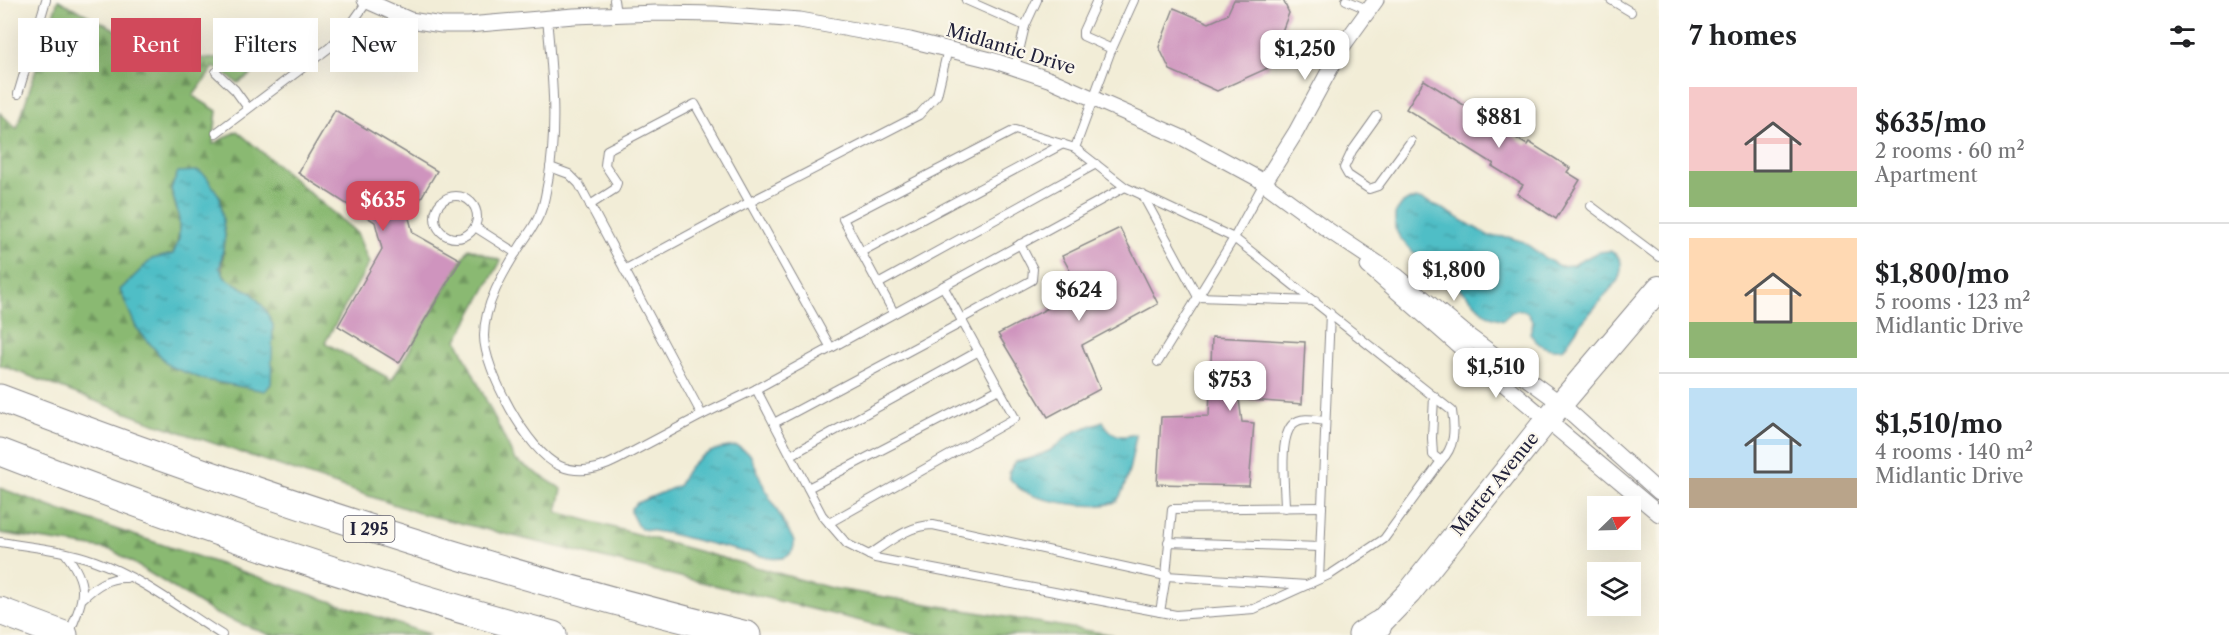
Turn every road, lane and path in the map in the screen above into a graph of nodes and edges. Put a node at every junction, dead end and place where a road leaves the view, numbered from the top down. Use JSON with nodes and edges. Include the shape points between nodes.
{"nodes":[{"id":1,"x":46,"y":0,"type":"edge"},
{"id":2,"x":966,"y":0,"type":"edge"},
{"id":3,"x":1037,"y":0,"type":"edge"},
{"id":4,"x":1097,"y":0,"type":"edge"},
{"id":5,"x":1134,"y":0,"type":"edge"},
{"id":6,"x":1346,"y":0,"type":"edge"},
{"id":7,"x":1611,"y":0,"type":"edge"},
{"id":8,"x":366,"y":1,"type":"edge"},
{"id":9,"x":1372,"y":5,"type":"edge"},
{"id":10,"x":615,"y":7,"type":"edge"},
{"id":11,"x":1631,"y":12,"type":"dead end"},
{"id":12,"x":547,"y":18,"type":"junction"},
{"id":13,"x":1025,"y":26,"type":"junction"},
{"id":14,"x":948,"y":49,"type":"junction"},
{"id":15,"x":1112,"y":49,"type":"junction"},
{"id":16,"x":1015,"y":68,"type":"junction"},
{"id":17,"x":216,"y":72,"type":"dead end"},
{"id":18,"x":18,"y":94,"type":"dead end"},
{"id":19,"x":1094,"y":98,"type":"junction"},
{"id":20,"x":249,"y":108,"type":"junction"},
{"id":21,"x":1377,"y":116,"type":"dead end"},
{"id":22,"x":216,"y":133,"type":"dead end"},
{"id":23,"x":1411,"y":141,"type":"dead end"},
{"id":24,"x":1063,"y":144,"type":"junction"},
{"id":25,"x":1075,"y":148,"type":"junction"},
{"id":26,"x":1096,"y":164,"type":"junction"},
{"id":27,"x":550,"y":167,"type":"junction"},
{"id":28,"x":1264,"y":183,"type":"junction"},
{"id":29,"x":1125,"y":186,"type":"junction"},
{"id":30,"x":1142,"y":194,"type":"junction"},
{"id":31,"x":750,"y":202,"type":"junction"},
{"id":32,"x":590,"y":205,"type":"junction"},
{"id":33,"x":1591,"y":206,"type":"dead end"},
{"id":34,"x":475,"y":227,"type":"junction"},
{"id":35,"x":1328,"y":230,"type":"junction"},
{"id":36,"x":1234,"y":238,"type":"junction"},
{"id":37,"x":1020,"y":244,"type":"junction"},
{"id":38,"x":861,"y":252,"type":"junction"},
{"id":39,"x":516,"y":254,"type":"junction"},
{"id":40,"x":1659,"y":257,"type":"edge"},
{"id":41,"x":624,"y":270,"type":"junction"},
{"id":42,"x":878,"y":284,"type":"junction"},
{"id":43,"x":943,"y":286,"type":"junction"},
{"id":44,"x":1659,"y":288,"type":"edge"},
{"id":45,"x":1198,"y":297,"type":"junction"},
{"id":46,"x":1315,"y":301,"type":"junction"},
{"id":47,"x":894,"y":313,"type":"junction"},
{"id":48,"x":1329,"y":313,"type":"junction"},
{"id":49,"x":962,"y":320,"type":"junction"},
{"id":50,"x":831,"y":348,"type":"junction"},
{"id":51,"x":979,"y":351,"type":"junction"},
{"id":52,"x":1158,"y":362,"type":"dead end"},
{"id":53,"x":756,"y":389,"type":"junction"},
{"id":54,"x":999,"y":389,"type":"junction"},
{"id":55,"x":1434,"y":396,"type":"junction"},
{"id":56,"x":0,"y":398,"type":"edge"},
{"id":57,"x":1553,"y":412,"type":"junction"},
{"id":58,"x":702,"y":414,"type":"junction"},
{"id":59,"x":1325,"y":421,"type":"junction"},
{"id":60,"x":774,"y":423,"type":"junction"},
{"id":61,"x":0,"y":452,"type":"edge"},
{"id":62,"x":791,"y":455,"type":"junction"},
{"id":63,"x":1441,"y":461,"type":"junction"},
{"id":64,"x":808,"y":488,"type":"junction"},
{"id":65,"x":1659,"y":492,"type":"edge"},
{"id":66,"x":1322,"y":507,"type":"junction"},
{"id":67,"x":1285,"y":508,"type":"junction"},
{"id":68,"x":1659,"y":514,"type":"edge"},
{"id":69,"x":829,"y":523,"type":"junction"},
{"id":70,"x":0,"y":542,"type":"edge"},
{"id":71,"x":1168,"y":542,"type":"junction"},
{"id":72,"x":1320,"y":547,"type":"junction"},
{"id":73,"x":65,"y":553,"type":"junction"},
{"id":74,"x":869,"y":555,"type":"junction"},
{"id":75,"x":1166,"y":576,"type":"junction"},
{"id":76,"x":131,"y":578,"type":"junction"},
{"id":77,"x":1319,"y":579,"type":"junction"},
{"id":78,"x":1308,"y":585,"type":"junction"},
{"id":79,"x":81,"y":602,"type":"junction"},
{"id":80,"x":0,"y":611,"type":"edge"},
{"id":81,"x":1160,"y":612,"type":"junction"},
{"id":82,"x":1370,"y":630,"type":"edge"},
{"id":83,"x":66,"y":635,"type":"edge"},
{"id":84,"x":222,"y":635,"type":"edge"},
{"id":85,"x":553,"y":635,"type":"edge"},
{"id":86,"x":747,"y":635,"type":"edge"}],
"edges":[{"from":1,"to":18,"type":"lane"},
{"from":2,"to":13,"type":"lane"},
{"from":3,"to":13,"type":"lane"},
{"from":4,"to":15,"type":"lane","via":[[1083,36]]},
{"from":5,"to":15,"type":"lane"},
{"from":6,"to":9,"type":"lane"},
{"from":7,"to":11,"type":"lane"},
{"from":8,"to":12,"type":"street","name":"Midlantic Drive","via":[[410,20],[442,25]]},
{"from":8,"to":20,"type":"lane","via":[[347,30],[329,48]]},
{"from":9,"to":28,"type":"street","via":[[1342,47]]},
{"from":10,"to":12,"type":"street","name":"Midlantic Drive"},
{"from":10,"to":14,"type":"street","name":"Midlantic Drive","via":[[800,20]]},
{"from":12,"to":27,"type":"lane","via":[[555,111]]},
{"from":13,"to":16,"type":"lane"},
{"from":14,"to":16,"type":"street","name":"Midlantic Drive"},
{"from":14,"to":31,"type":"lane","via":[[937,95],[919,115]]},
{"from":15,"to":19,"type":"lane"},
{"from":16,"to":19,"type":"street","name":"Midlantic Drive"},
{"from":17,"to":20,"type":"lane"},
{"from":19,"to":25,"type":"lane"},
{"from":19,"to":28,"type":"street","name":"Midlantic Drive","via":[[1210,151]]},
{"from":20,"to":22,"type":"lane"},
{"from":21,"to":23,"type":"lane","via":[[1352,151],[1344,168],[1348,175],[1369,189],[1378,186]]},
{"from":24,"to":25,"type":"lane"},
{"from":24,"to":38,"type":"lane"},
{"from":24,"to":38,"type":"lane","via":[[1015,130],[843,219]]},
{"from":25,"to":26,"type":"lane"},
{"from":26,"to":29,"type":"lane"},
{"from":26,"to":42,"type":"lane"},
{"from":27,"to":32,"type":"lane","via":[[569,174]]},
{"from":27,"to":39,"type":"lane","via":[[542,209]]},
{"from":28,"to":35,"type":"street","name":"Midlantic Drive"},
{"from":28,"to":36,"type":"lane"},
{"from":29,"to":30,"type":"lane"},
{"from":29,"to":37,"type":"lane"},
{"from":30,"to":36,"type":"lane"},
{"from":30,"to":45,"type":"lane"},
{"from":31,"to":32,"type":"lane","via":[[695,104],[607,150],[605,165],[618,183]]},
{"from":31,"to":41,"type":"lane"},
{"from":31,"to":50,"type":"lane"},
{"from":32,"to":41,"type":"lane"},
{"from":33,"to":40,"type":"lane"},
{"from":34,"to":34,"type":"lane","via":[[477,213],[464,197],[450,196],[435,210],[435,224],[444,235],[457,238]]},
{"from":34,"to":39,"type":"lane"},
{"from":35,"to":57,"type":"street","name":"Midlantic Drive"},
{"from":35,"to":57,"type":"street","name":"Midlantic Drive","via":[[1397,276]]},
{"from":36,"to":45,"type":"lane"},
{"from":36,"to":46,"type":"lane"},
{"from":37,"to":43,"type":"lane"},
{"from":37,"to":49,"type":"lane","via":[[1033,269],[1032,279]]},
{"from":38,"to":42,"type":"lane"},
{"from":39,"to":58,"type":"lane","via":[[496,289],[483,337],[494,376],[522,429],[547,457],[574,469],[603,467]]},
{"from":41,"to":58,"type":"lane"},
{"from":42,"to":47,"type":"lane"},
{"from":43,"to":47,"type":"lane"},
{"from":43,"to":49,"type":"lane"},
{"from":44,"to":57,"type":"main road","name":"Marter Avenue"},
{"from":45,"to":46,"type":"lane"},
{"from":45,"to":52,"type":"lane"},
{"from":46,"to":48,"type":"lane"},
{"from":47,"to":50,"type":"lane"},
{"from":48,"to":55,"type":"lane"},
{"from":48,"to":59,"type":"lane"},
{"from":49,"to":51,"type":"lane"},
{"from":49,"to":60,"type":"lane"},
{"from":50,"to":53,"type":"lane"},
{"from":51,"to":54,"type":"lane"},
{"from":51,"to":62,"type":"lane"},
{"from":53,"to":58,"type":"lane"},
{"from":53,"to":60,"type":"lane"},
{"from":54,"to":64,"type":"lane"},
{"from":54,"to":69,"type":"lane","via":[[1015,418]]},
{"from":55,"to":63,"type":"lane","via":[[1433,455]]},
{"from":55,"to":63,"type":"lane","via":[[1452,411],[1455,430],[1449,453]]},
{"from":56,"to":86,"type":"highway","number":"I 295","via":[[197,472],[384,534],[596,597]]},
{"from":57,"to":65,"type":"street","name":"Midlantic Drive"},
{"from":57,"to":68,"type":"street","name":"Midlantic Drive"},
{"from":57,"to":82,"type":"main road","name":"Marter Avenue","via":[[1409,593]]},
{"from":59,"to":66,"type":"lane"},
{"from":59,"to":67,"type":"lane","via":[[1301,420],[1292,424],[1284,442]]},
{"from":60,"to":62,"type":"lane"},
{"from":61,"to":85,"type":"highway","via":[[300,559]]},
{"from":62,"to":64,"type":"lane"},
{"from":63,"to":77,"type":"lane","via":[[1384,539]]},
{"from":64,"to":69,"type":"lane"},
{"from":66,"to":67,"type":"lane"},
{"from":66,"to":72,"type":"lane"},
{"from":67,"to":71,"type":"lane","via":[[1172,509]]},
{"from":69,"to":74,"type":"lane","via":[[847,544]]},
{"from":70,"to":73,"type":"lane"},
{"from":71,"to":72,"type":"lane"},
{"from":71,"to":75,"type":"lane"},
{"from":72,"to":77,"type":"lane"},
{"from":73,"to":76,"type":"lane","via":[[96,561]]},
{"from":73,"to":79,"type":"lane","via":[[79,574]]},
{"from":74,"to":75,"type":"lane","via":[[899,535],[921,525],[933,525]]},
{"from":74,"to":81,"type":"lane"},
{"from":75,"to":78,"type":"lane"},
{"from":75,"to":81,"type":"lane"},
{"from":76,"to":79,"type":"lane","via":[[100,583]]},
{"from":76,"to":84,"type":"lane"},
{"from":77,"to":78,"type":"lane"},
{"from":78,"to":81,"type":"lane","via":[[1254,609],[1176,615]]},
{"from":79,"to":83,"type":"lane"},
{"from":80,"to":83,"type":"highway"}]}
